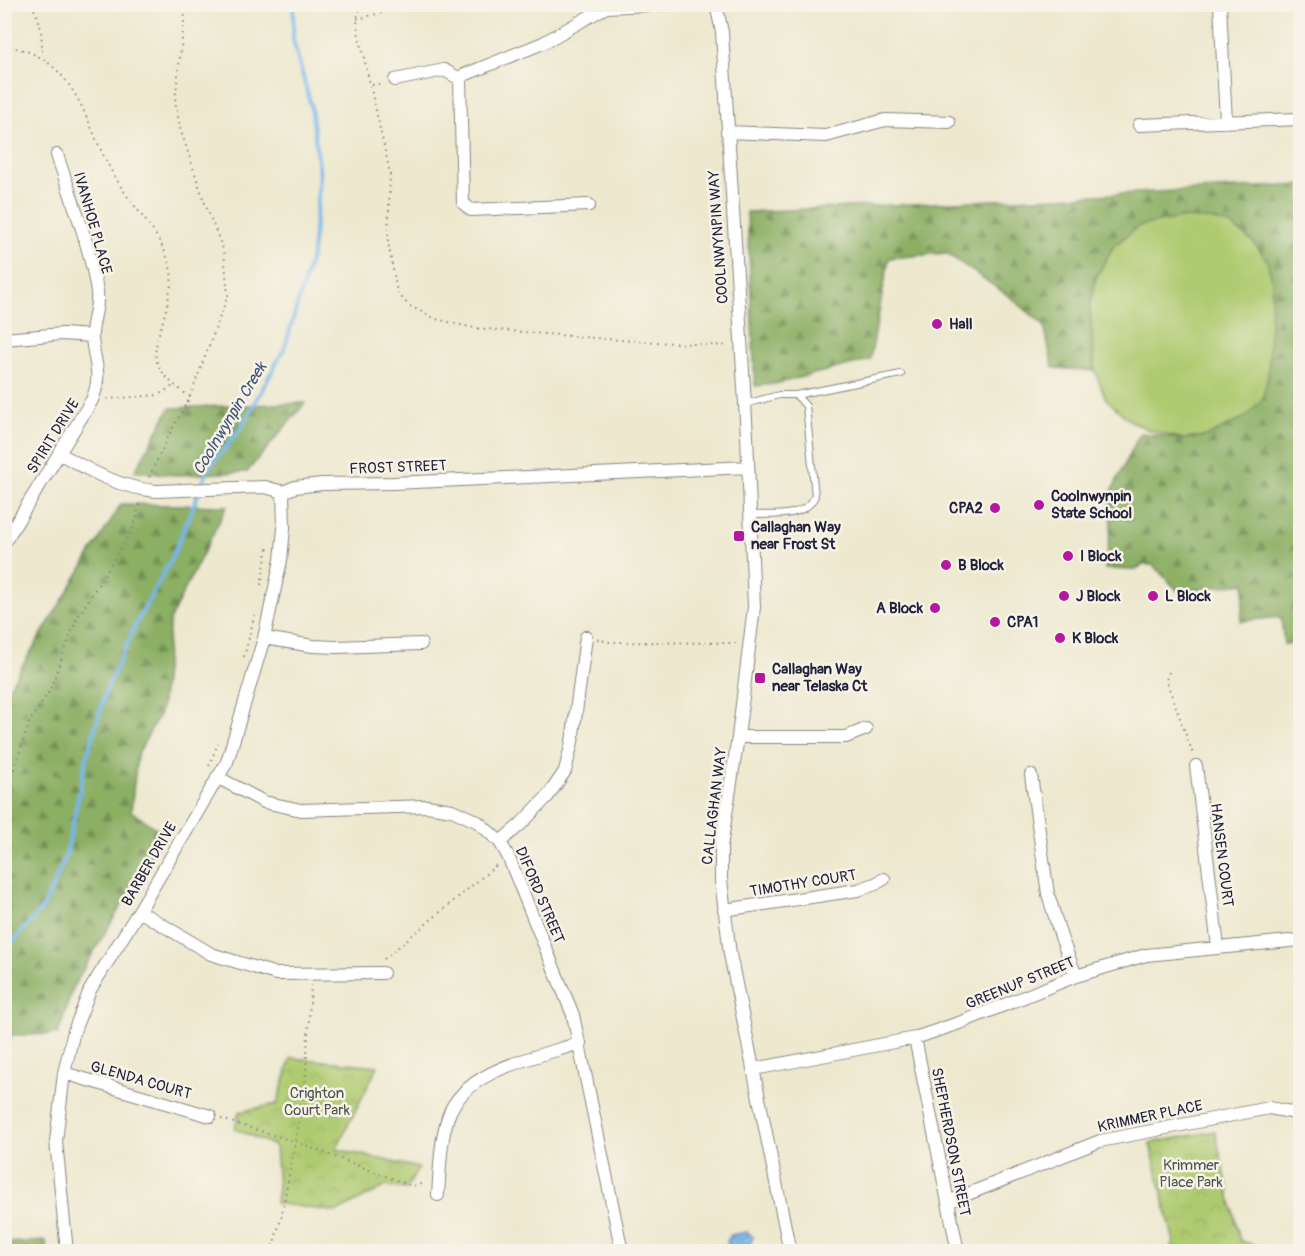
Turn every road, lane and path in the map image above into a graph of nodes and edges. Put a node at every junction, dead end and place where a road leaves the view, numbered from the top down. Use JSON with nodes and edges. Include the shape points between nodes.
{"nodes":[{"id":1,"x":31,"y":4,"type":"edge"},
{"id":2,"x":186,"y":4,"type":"edge"},
{"id":3,"x":361,"y":4,"type":"edge"},
{"id":4,"x":417,"y":4,"type":"edge"},
{"id":5,"x":671,"y":4,"type":"edge"},
{"id":6,"x":716,"y":4,"type":"edge"},
{"id":7,"x":1221,"y":4,"type":"edge"},
{"id":8,"x":357,"y":19,"type":"junction"},
{"id":9,"x":4,"y":46,"type":"edge"},
{"id":10,"x":42,"y":57,"type":"junction"},
{"id":11,"x":460,"y":79,"type":"junction"},
{"id":12,"x":395,"y":80,"type":"dead end"},
{"id":13,"x":1300,"y":119,"type":"edge"},
{"id":14,"x":949,"y":122,"type":"dead end"},
{"id":15,"x":1226,"y":122,"type":"junction"},
{"id":16,"x":1139,"y":126,"type":"dead end"},
{"id":17,"x":727,"y":132,"type":"junction"},
{"id":18,"x":57,"y":155,"type":"dead end"},
{"id":19,"x":589,"y":205,"type":"dead end"},
{"id":20,"x":92,"y":336,"type":"junction"},
{"id":21,"x":4,"y":339,"type":"edge"},
{"id":22,"x":740,"y":346,"type":"junction"},
{"id":23,"x":901,"y":374,"type":"dead end"},
{"id":24,"x":173,"y":386,"type":"junction"},
{"id":25,"x":796,"y":394,"type":"junction"},
{"id":26,"x":190,"y":397,"type":"junction"},
{"id":27,"x":92,"y":400,"type":"junction"},
{"id":28,"x":745,"y":404,"type":"junction"},
{"id":29,"x":59,"y":453,"type":"junction"},
{"id":30,"x":748,"y":467,"type":"junction"},
{"id":31,"x":150,"y":490,"type":"junction"},
{"id":32,"x":283,"y":492,"type":"junction"},
{"id":33,"x":751,"y":515,"type":"junction"},
{"id":34,"x":4,"y":543,"type":"edge"},
{"id":35,"x":586,"y":637,"type":"joint"},
{"id":36,"x":264,"y":638,"type":"junction"},
{"id":37,"x":750,"y":643,"type":"junction"},
{"id":38,"x":421,"y":644,"type":"dead end"},
{"id":39,"x":1169,"y":672,"type":"dead end"},
{"id":40,"x":866,"y":729,"type":"dead end"},
{"id":41,"x":738,"y":737,"type":"junction"},
{"id":42,"x":1196,"y":766,"type":"joint"},
{"id":43,"x":1031,"y":775,"type":"dead end"},
{"id":44,"x":218,"y":777,"type":"junction"},
{"id":45,"x":4,"y":798,"type":"edge"},
{"id":46,"x":500,"y":842,"type":"junction"},
{"id":47,"x":508,"y":856,"type":"junction"},
{"id":48,"x":884,"y":879,"type":"dead end"},
{"id":49,"x":724,"y":910,"type":"junction"},
{"id":50,"x":139,"y":911,"type":"junction"},
{"id":51,"x":1300,"y":940,"type":"edge"},
{"id":52,"x":1218,"y":948,"type":"junction"},
{"id":53,"x":311,"y":973,"type":"junction"},
{"id":54,"x":383,"y":973,"type":"joint"},
{"id":55,"x":1076,"y":976,"type":"junction"},
{"id":56,"x":915,"y":1038,"type":"junction"},
{"id":57,"x":580,"y":1043,"type":"junction"},
{"id":58,"x":754,"y":1069,"type":"junction"},
{"id":59,"x":64,"y":1073,"type":"junction"},
{"id":60,"x":1296,"y":1113,"type":"dead end"},
{"id":61,"x":210,"y":1116,"type":"joint"},
{"id":62,"x":296,"y":1142,"type":"junction"},
{"id":63,"x":440,"y":1179,"type":"junction"},
{"id":64,"x":438,"y":1195,"type":"dead end"},
{"id":65,"x":948,"y":1202,"type":"junction"},
{"id":66,"x":67,"y":1251,"type":"edge"},
{"id":67,"x":271,"y":1251,"type":"edge"},
{"id":68,"x":622,"y":1251,"type":"edge"},
{"id":69,"x":790,"y":1251,"type":"edge"},
{"id":70,"x":958,"y":1251,"type":"edge"}],
"edges":[{"from":1,"to":10,"type":"path","via":[[38,14]]},
{"from":2,"to":26,"type":"path","via":[[175,101],[180,128],[224,252],[228,295]]},
{"from":3,"to":8,"type":"path"},
{"from":4,"to":8,"type":"path"},
{"from":5,"to":11,"type":"street","via":[[606,7],[543,43]]},
{"from":6,"to":17,"type":"street","name":"COOLNWYNPIN WAY","via":[[722,32]]},
{"from":7,"to":15,"type":"street"},
{"from":8,"to":22,"type":"path","via":[[390,173],[388,242],[397,292],[408,305],[436,319],[474,328]]},
{"from":9,"to":10,"type":"path"},
{"from":10,"to":24,"type":"path","via":[[76,92],[117,181],[163,246],[172,274],[154,358]]},
{"from":11,"to":12,"type":"street","via":[[444,70]]},
{"from":11,"to":19,"type":"street","via":[[463,203],[471,210]]},
{"from":13,"to":15,"type":"street"},
{"from":14,"to":17,"type":"street","via":[[885,120],[826,136]]},
{"from":15,"to":16,"type":"street"},
{"from":17,"to":22,"type":"street","name":"COOLNWYNPIN WAY"},
{"from":18,"to":20,"type":"street","name":"IVANHOE PLACE","via":[[97,294]]},
{"from":20,"to":21,"type":"street","via":[[62,334]]},
{"from":20,"to":27,"type":"street","name":"SPIRIT DRIVE","via":[[99,375]]},
{"from":22,"to":28,"type":"street","name":"COOLNWYNPIN WAY"},
{"from":23,"to":25,"type":"lane"},
{"from":24,"to":26,"type":"path"},
{"from":24,"to":27,"type":"path","via":[[158,394]]},
{"from":25,"to":28,"type":"lane"},
{"from":25,"to":33,"type":"lane","via":[[806,406],[815,496],[812,504],[797,513]]},
{"from":26,"to":31,"type":"path","via":[[171,431]]},
{"from":27,"to":29,"type":"street","name":"SPIRIT DRIVE"},
{"from":28,"to":30,"type":"street","name":"COOLNWYNPIN WAY"},
{"from":29,"to":31,"type":"street","name":"FROST STREET","via":[[108,480]]},
{"from":29,"to":34,"type":"street","name":"SPIRIT DRIVE"},
{"from":30,"to":32,"type":"street","name":"FROST STREET","via":[[322,484]]},
{"from":30,"to":33,"type":"street","name":"CALLAGHAN WAY"},
{"from":31,"to":32,"type":"street","name":"FROST STREET","via":[[265,487]]},
{"from":31,"to":45,"type":"path","via":[[134,527],[76,620],[50,692],[30,721]]},
{"from":32,"to":36,"type":"street","name":"BARBER DRIVE","via":[[281,560]]},
{"from":33,"to":37,"type":"street","name":"CALLAGHAN WAY","via":[[754,607]]},
{"from":35,"to":37,"type":"path","via":[[608,642]]},
{"from":35,"to":46,"type":"street","via":[[565,771],[548,796]]},
{"from":36,"to":38,"type":"street","via":[[336,647]]},
{"from":36,"to":44,"type":"street","name":"BARBER DRIVE","via":[[237,735]]},
{"from":37,"to":41,"type":"street","name":"CALLAGHAN WAY"},
{"from":39,"to":42,"type":"path","via":[[1167,680]]},
{"from":40,"to":41,"type":"street","via":[[846,737]]},
{"from":41,"to":49,"type":"street","name":"CALLAGHAN WAY","via":[[721,847]]},
{"from":42,"to":52,"type":"street","name":"HANSEN COURT"},
{"from":43,"to":55,"type":"street","via":[[1048,894]]},
{"from":44,"to":46,"type":"street","name":"DIFORD STREET","via":[[264,801],[301,810],[427,806],[452,810],[478,822]]},
{"from":44,"to":50,"type":"street","name":"BARBER DRIVE"},
{"from":46,"to":47,"type":"street","name":"DIFORD STREET"},
{"from":47,"to":54,"type":"path","via":[[382,961]]},
{"from":47,"to":57,"type":"street","name":"DIFORD STREET","via":[[566,997]]},
{"from":48,"to":49,"type":"street","name":"TIMOTHY COURT","via":[[858,890]]},
{"from":49,"to":58,"type":"street","name":"CALLAGHAN WAY"},
{"from":50,"to":53,"type":"street","via":[[211,954],[276,974]]},
{"from":50,"to":59,"type":"street","name":"BARBER DRIVE","via":[[90,990],[74,1031]]},
{"from":51,"to":52,"type":"street","name":"GREENUP STREET"},
{"from":52,"to":55,"type":"street","name":"GREENUP STREET","via":[[1146,955]]},
{"from":53,"to":54,"type":"street"},
{"from":53,"to":62,"type":"path","via":[[305,1087]]},
{"from":55,"to":56,"type":"street","name":"GREENUP STREET"},
{"from":56,"to":58,"type":"street","name":"GREENUP STREET"},
{"from":56,"to":65,"type":"street","name":"SHEPHERDSON STREET"},
{"from":57,"to":63,"type":"street","via":[[494,1071],[468,1089],[449,1115]]},
{"from":57,"to":68,"type":"street","name":"DIFORD STREET"},
{"from":58,"to":69,"type":"street","name":"CALLAGHAN WAY"},
{"from":59,"to":61,"type":"street","name":"GLENDA COURT"},
{"from":59,"to":66,"type":"street","name":"BARBER DRIVE","via":[[56,1141]]},
{"from":60,"to":65,"type":"street","name":"KRIMMER PLACE","via":[[1269,1108],[1100,1141]]},
{"from":61,"to":62,"type":"path"},
{"from":62,"to":63,"type":"path","via":[[412,1186]]},
{"from":62,"to":67,"type":"path"},
{"from":63,"to":64,"type":"street"},
{"from":65,"to":70,"type":"street","name":"SHEPHERDSON STREET"}]}
